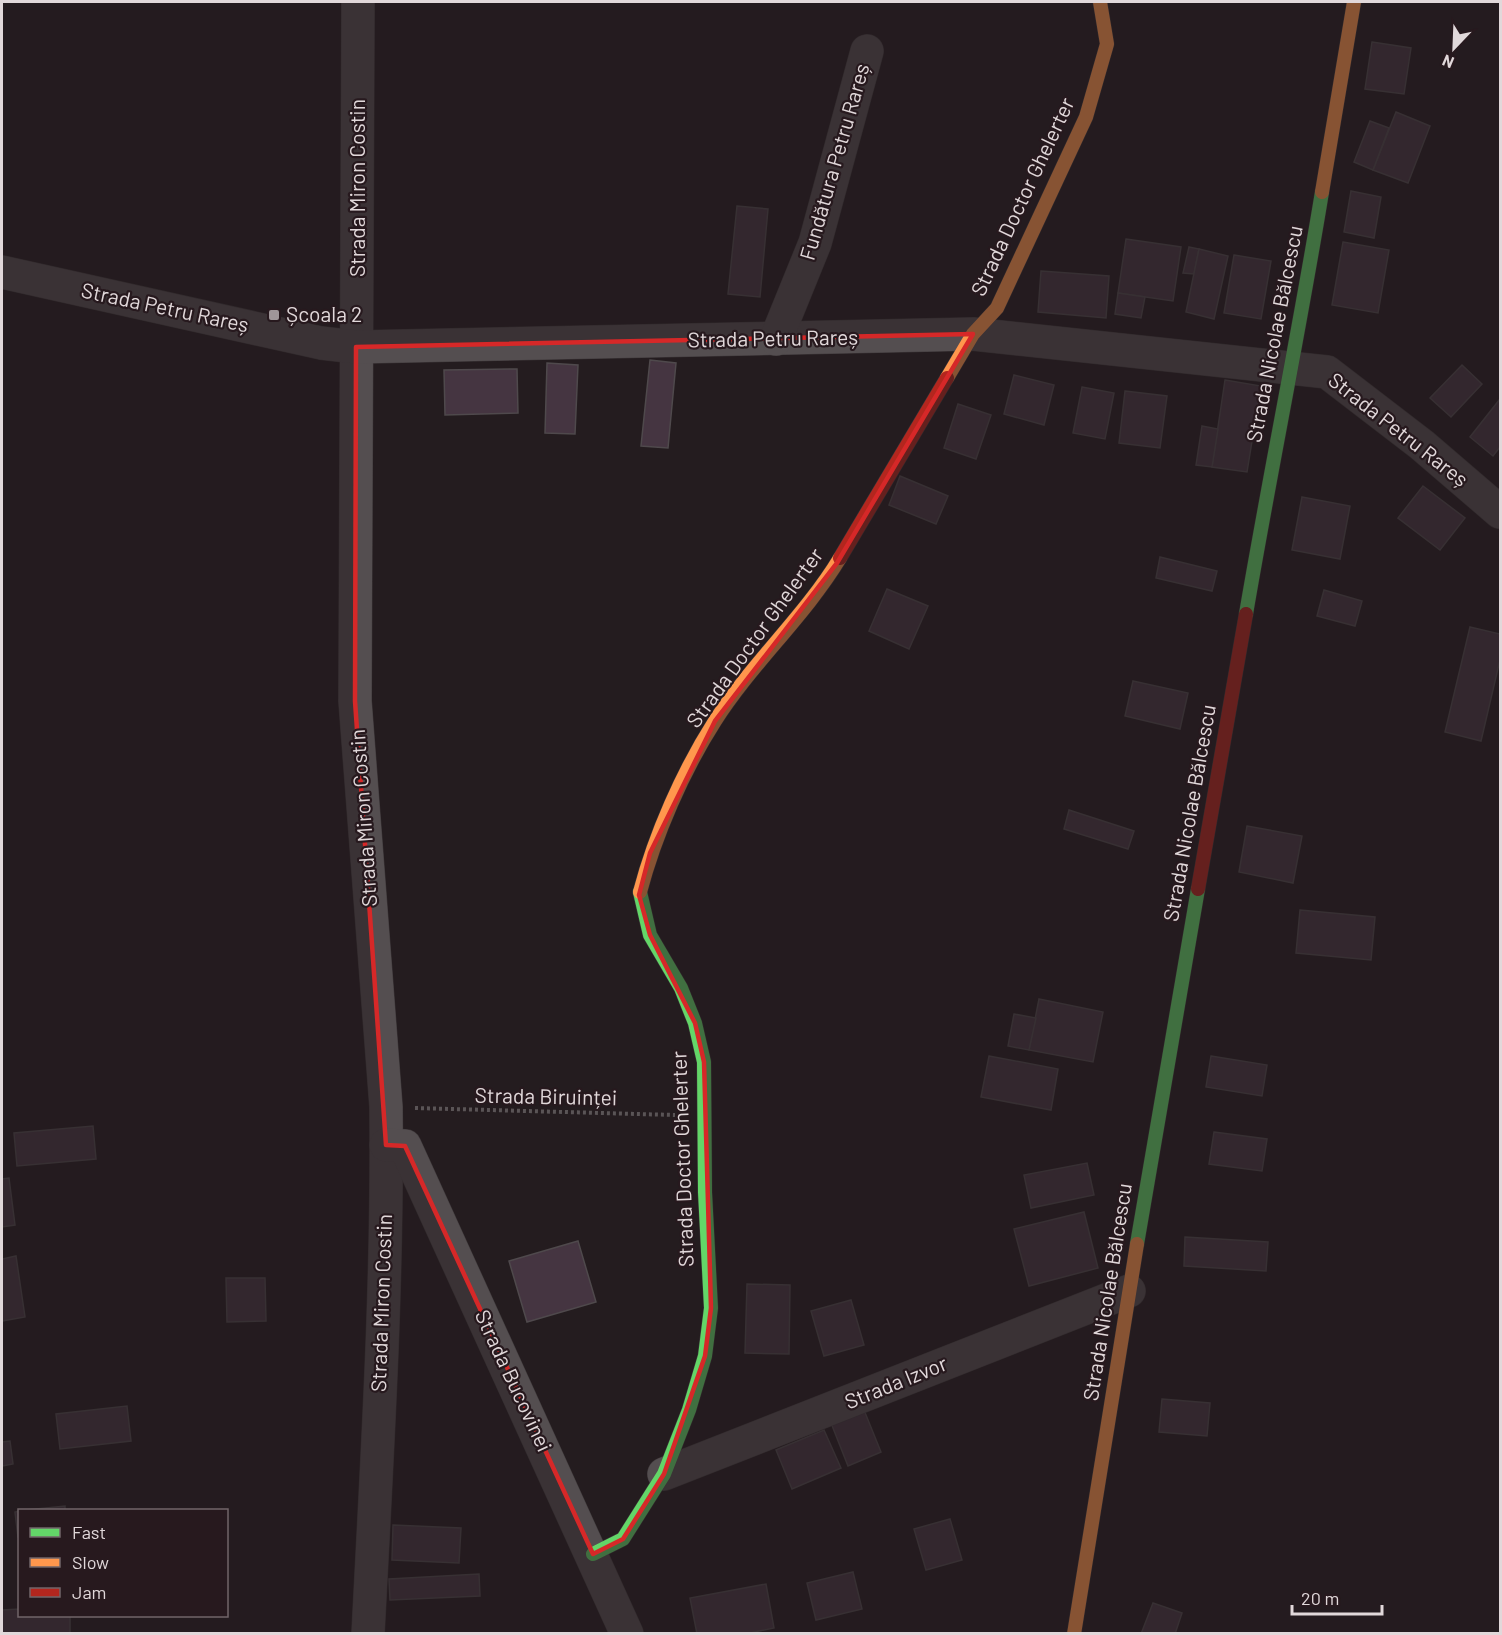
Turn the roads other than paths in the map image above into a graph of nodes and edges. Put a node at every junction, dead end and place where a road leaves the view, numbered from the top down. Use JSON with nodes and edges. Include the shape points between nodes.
{"nodes":[{"id":1,"x":358,"y":2,"type":"edge"},
{"id":2,"x":1100,"y":2,"type":"edge"},
{"id":3,"x":1354,"y":2,"type":"edge"},
{"id":4,"x":867,"y":51,"type":"dead end"},
{"id":5,"x":2,"y":272,"type":"edge"},
{"id":6,"x":973,"y":334,"type":"junction"},
{"id":7,"x":776,"y":339,"type":"junction"},
{"id":8,"x":356,"y":346,"type":"junction"},
{"id":9,"x":1291,"y":369,"type":"junction"},
{"id":10,"x":1500,"y":512,"type":"edge"},
{"id":11,"x":386,"y":1145,"type":"junction"},
{"id":12,"x":1129,"y":1291,"type":"junction"},
{"id":13,"x":664,"y":1474,"type":"junction"},
{"id":14,"x":593,"y":1554,"type":"junction"},
{"id":15,"x":369,"y":1634,"type":"edge"},
{"id":16,"x":627,"y":1634,"type":"edge"},
{"id":17,"x":1074,"y":1634,"type":"edge"}],
"edges":[{"from":1,"to":8,"type":"street","name":"Strada Miron Costin"},
{"from":2,"to":6,"type":"street","name":"Strada Doctor Ghelerter","via":[[1107,44],[1086,117],[997,308]]},
{"from":3,"to":9,"type":"street","name":"Strada Nicolae Bălcescu"},
{"from":4,"to":7,"type":"street","name":"Fundătura Petru Rareș","via":[[815,243]]},
{"from":5,"to":8,"type":"street","name":"Strada Petru Rareș","via":[[321,343]]},
{"from":6,"to":7,"type":"street","name":"Strada Petru Rareș"},
{"from":6,"to":9,"type":"street","name":"Strada Petru Rareș"},
{"from":6,"to":13,"type":"street","name":"Strada Doctor Ghelerter","via":[[837,563],[715,721],[650,853],[639,895],[650,935],[681,988],[695,1023],[704,1062],[711,1308],[705,1356]]},
{"from":7,"to":8,"type":"street","name":"Strada Petru Rareș"},
{"from":8,"to":11,"type":"street","name":"Strada Miron Costin","via":[[355,701]]},
{"from":9,"to":10,"type":"street","name":"Strada Petru Rareș","via":[[1327,372],[1422,445]]},
{"from":9,"to":12,"type":"street","name":"Strada Nicolae Bălcescu"},
{"from":11,"to":14,"type":"street","name":"Strada Bucovinei","via":[[405,1146]]},
{"from":11,"to":15,"type":"street","name":"Strada Miron Costin"},
{"from":12,"to":13,"type":"street","name":"Strada Izvor"},
{"from":12,"to":17,"type":"street","name":"Strada Nicolae Bălcescu"},
{"from":13,"to":14,"type":"street","name":"Strada Doctor Ghelerter","via":[[623,1539]]},
{"from":14,"to":16,"type":"street","name":"Strada Bucovinei"}]}
